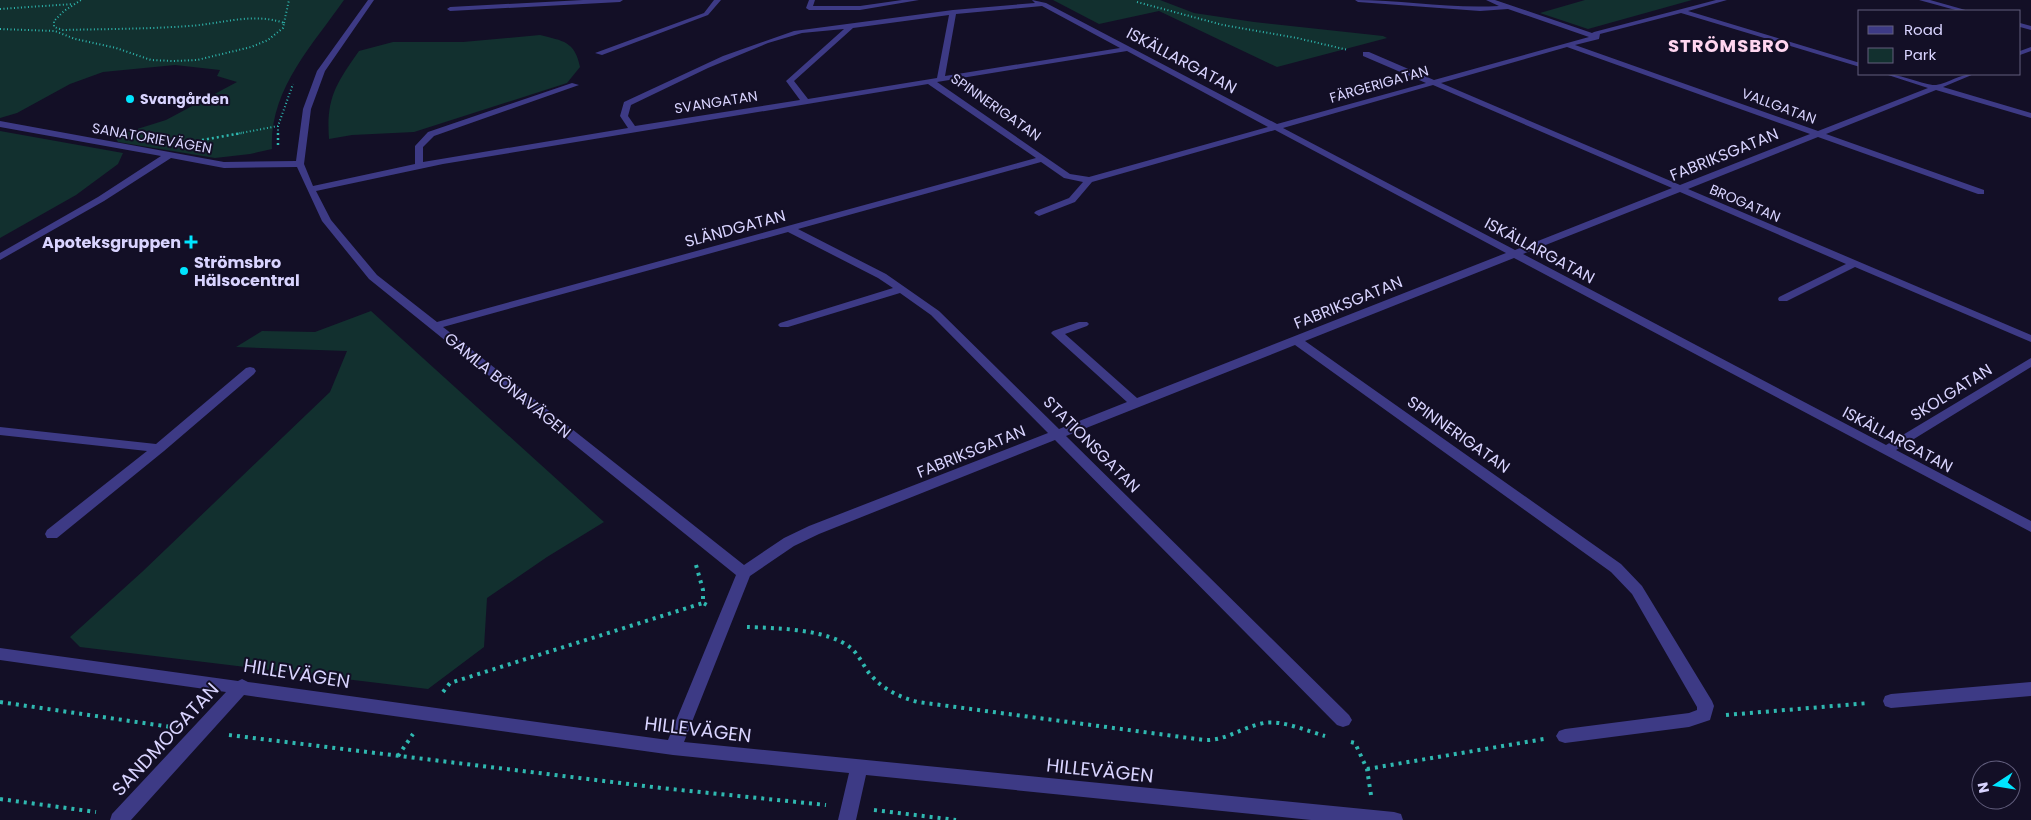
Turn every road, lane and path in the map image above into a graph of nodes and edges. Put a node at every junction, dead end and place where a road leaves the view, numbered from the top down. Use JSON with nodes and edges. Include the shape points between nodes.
{"nodes":[{"id":1,"x":81,"y":0,"type":"edge"},
{"id":2,"x":289,"y":0,"type":"edge"},
{"id":3,"x":371,"y":0,"type":"edge"},
{"id":4,"x":469,"y":0,"type":"edge"},
{"id":5,"x":620,"y":0,"type":"edge"},
{"id":6,"x":718,"y":0,"type":"edge"},
{"id":7,"x":812,"y":0,"type":"edge"},
{"id":8,"x":916,"y":0,"type":"edge"},
{"id":9,"x":1358,"y":0,"type":"edge"},
{"id":10,"x":1488,"y":0,"type":"edge"},
{"id":11,"x":1724,"y":0,"type":"edge"},
{"id":12,"x":1922,"y":0,"type":"edge"},
{"id":13,"x":537,"y":2,"type":"edge"},
{"id":14,"x":1040,"y":2,"type":"edge"},
{"id":15,"x":1136,"y":2,"type":"dead end"},
{"id":16,"x":74,"y":4,"type":"junction"},
{"id":17,"x":1508,"y":7,"type":"junction"},
{"id":18,"x":463,"y":8,"type":"junction"},
{"id":19,"x":0,"y":9,"type":"edge"},
{"id":20,"x":450,"y":9,"type":"dead end"},
{"id":21,"x":1962,"y":10,"type":"edge"},
{"id":22,"x":953,"y":12,"type":"junction"},
{"id":23,"x":1682,"y":12,"type":"junction"},
{"id":24,"x":284,"y":24,"type":"junction"},
{"id":25,"x":851,"y":26,"type":"junction"},
{"id":26,"x":0,"y":29,"type":"edge"},
{"id":27,"x":1596,"y":37,"type":"junction"},
{"id":28,"x":1567,"y":45,"type":"junction"},
{"id":29,"x":1128,"y":49,"type":"junction"},
{"id":30,"x":600,"y":53,"type":"dead end"},
{"id":31,"x":1366,"y":54,"type":"joint"},
{"id":32,"x":1858,"y":64,"type":"edge"},
{"id":33,"x":1892,"y":75,"type":"edge"},
{"id":34,"x":1968,"y":75,"type":"edge"},
{"id":35,"x":940,"y":81,"type":"junction"},
{"id":36,"x":931,"y":82,"type":"junction"},
{"id":37,"x":1431,"y":83,"type":"junction"},
{"id":38,"x":575,"y":85,"type":"dead end"},
{"id":39,"x":1935,"y":88,"type":"junction"},
{"id":40,"x":806,"y":102,"type":"junction"},
{"id":41,"x":2031,"y":116,"type":"edge"},
{"id":42,"x":0,"y":124,"type":"edge"},
{"id":43,"x":1277,"y":128,"type":"junction"},
{"id":44,"x":633,"y":129,"type":"junction"},
{"id":45,"x":1816,"y":134,"type":"junction"},
{"id":46,"x":169,"y":155,"type":"junction"},
{"id":47,"x":1043,"y":159,"type":"junction"},
{"id":48,"x":300,"y":164,"type":"junction"},
{"id":49,"x":419,"y":166,"type":"junction"},
{"id":50,"x":1089,"y":180,"type":"junction"},
{"id":51,"x":310,"y":189,"type":"junction"},
{"id":52,"x":1679,"y":190,"type":"junction"},
{"id":53,"x":1981,"y":192,"type":"dead end"},
{"id":54,"x":1038,"y":213,"type":"dead end"},
{"id":55,"x":790,"y":229,"type":"junction"},
{"id":56,"x":1515,"y":253,"type":"junction"},
{"id":57,"x":0,"y":257,"type":"edge"},
{"id":58,"x":1854,"y":264,"type":"junction"},
{"id":59,"x":902,"y":289,"type":"junction"},
{"id":60,"x":1783,"y":299,"type":"dead end"},
{"id":61,"x":1082,"y":324,"type":"dead end"},
{"id":62,"x":784,"y":325,"type":"dead end"},
{"id":63,"x":436,"y":326,"type":"junction"},
{"id":64,"x":2031,"y":339,"type":"edge"},
{"id":65,"x":1296,"y":340,"type":"junction"},
{"id":66,"x":2031,"y":362,"type":"edge"},
{"id":67,"x":250,"y":371,"type":"dead end"},
{"id":68,"x":1135,"y":403,"type":"junction"},
{"id":69,"x":0,"y":431,"type":"edge"},
{"id":70,"x":1057,"y":434,"type":"junction"},
{"id":71,"x":159,"y":448,"type":"junction"},
{"id":72,"x":1887,"y":450,"type":"junction"},
{"id":73,"x":2031,"y":527,"type":"edge"},
{"id":74,"x":52,"y":534,"type":"dead end"},
{"id":75,"x":744,"y":574,"type":"junction"},
{"id":76,"x":703,"y":603,"type":"dead end"},
{"id":77,"x":726,"y":617,"type":"junction"},
{"id":78,"x":0,"y":654,"type":"edge"},
{"id":79,"x":450,"y":683,"type":"dead end"},
{"id":80,"x":242,"y":686,"type":"junction"},
{"id":81,"x":2031,"y":689,"type":"edge"},
{"id":82,"x":1891,"y":701,"type":"joint"},
{"id":83,"x":0,"y":702,"type":"edge"},
{"id":84,"x":1706,"y":710,"type":"junction"},
{"id":85,"x":1343,"y":720,"type":"dead end"},
{"id":86,"x":201,"y":732,"type":"junction"},
{"id":87,"x":1565,"y":736,"type":"joint"},
{"id":88,"x":1329,"y":737,"type":"dead end"},
{"id":89,"x":1346,"y":741,"type":"dead end"},
{"id":90,"x":673,"y":748,"type":"junction"},
{"id":91,"x":859,"y":768,"type":"junction"},
{"id":92,"x":1367,"y":770,"type":"junction"},
{"id":93,"x":0,"y":799,"type":"edge"},
{"id":94,"x":849,"y":814,"type":"edge"},
{"id":95,"x":121,"y":818,"type":"edge"},
{"id":96,"x":1374,"y":818,"type":"junction"},
{"id":97,"x":956,"y":820,"type":"edge"},
{"id":98,"x":1394,"y":820,"type":"edge"}],
"edges":[{"from":1,"to":16,"type":"path"},
{"from":2,"to":24,"type":"path"},
{"from":3,"to":48,"type":"street","name":"GAMLA BÖNAVÄGEN","via":[[321,71],[307,109]]},
{"from":4,"to":18,"type":"street"},
{"from":5,"to":13,"type":"street"},
{"from":6,"to":30,"type":"street","via":[[706,14]]},
{"from":7,"to":8,"type":"street","via":[[809,8],[860,8]]},
{"from":9,"to":17,"type":"street","via":[[1480,10]]},
{"from":10,"to":17,"type":"street"},
{"from":11,"to":23,"type":"street","name":"FÄRGERIGATAN"},
{"from":12,"to":21,"type":"street"},
{"from":13,"to":18,"type":"street"},
{"from":14,"to":22,"type":"street"},
{"from":14,"to":29,"type":"street","name":"ISKÄLLARGATAN"},
{"from":15,"to":31,"type":"path","via":[[1223,26]]},
{"from":16,"to":19,"type":"path"},
{"from":16,"to":24,"type":"path","via":[[54,21],[54,27],[63,30],[133,29],[256,19],[277,20]]},
{"from":17,"to":27,"type":"street"},
{"from":18,"to":20,"type":"street"},
{"from":22,"to":25,"type":"street"},
{"from":22,"to":35,"type":"street"},
{"from":23,"to":27,"type":"street","name":"FÄRGERIGATAN","via":[[1669,12],[1596,33]]},
{"from":23,"to":32,"type":"street"},
{"from":24,"to":26,"type":"path","via":[[268,40],[251,47],[197,60],[173,62],[151,60],[56,31]]},
{"from":25,"to":40,"type":"street","via":[[790,81]]},
{"from":25,"to":44,"type":"street","via":[[788,34],[685,76],[627,104],[624,116]]},
{"from":27,"to":28,"type":"street","name":"FÄRGERIGATAN"},
{"from":28,"to":37,"type":"street","name":"FÄRGERIGATAN"},
{"from":28,"to":45,"type":"street","name":"VALLGATAN"},
{"from":29,"to":35,"type":"street","name":"SVANGATAN"},
{"from":29,"to":43,"type":"street","name":"ISKÄLLARGATAN"},
{"from":31,"to":37,"type":"street","name":"BROGATAN"},
{"from":33,"to":39,"type":"street"},
{"from":34,"to":39,"type":"street","name":"FABRIKSGATAN"},
{"from":35,"to":36,"type":"street","name":"SVANGATAN"},
{"from":36,"to":40,"type":"street","name":"SVANGATAN"},
{"from":36,"to":47,"type":"street","name":"SPINNERIGATAN"},
{"from":37,"to":43,"type":"street","name":"FÄRGERIGATAN"},
{"from":37,"to":52,"type":"street","name":"BROGATAN"},
{"from":38,"to":49,"type":"street","via":[[431,134],[419,146]]},
{"from":39,"to":41,"type":"street"},
{"from":39,"to":45,"type":"street","name":"FABRIKSGATAN"},
{"from":40,"to":44,"type":"street","name":"SVANGATAN"},
{"from":42,"to":46,"type":"street","name":"SANATORIEVÄGEN"},
{"from":43,"to":50,"type":"street","name":"FÄRGERIGATAN"},
{"from":43,"to":56,"type":"street","name":"ISKÄLLARGATAN"},
{"from":44,"to":49,"type":"street","name":"SVANGATAN"},
{"from":45,"to":52,"type":"street","name":"FABRIKSGATAN"},
{"from":45,"to":53,"type":"street","name":"VALLGATAN"},
{"from":46,"to":48,"type":"street","name":"SANATORIEVÄGEN","via":[[224,165]]},
{"from":46,"to":57,"type":"street","via":[[101,199]]},
{"from":47,"to":50,"type":"street","name":"FÄRGERIGATAN","via":[[1067,176]]},
{"from":47,"to":55,"type":"street","name":"SLÄNDGATAN"},
{"from":48,"to":51,"type":"street","name":"GAMLA BÖNAVÄGEN"},
{"from":49,"to":51,"type":"street","name":"SVANGATAN"},
{"from":50,"to":54,"type":"street","via":[[1072,200]]},
{"from":51,"to":63,"type":"street","name":"GAMLA BÖNAVÄGEN","via":[[327,221],[353,256],[373,277]]},
{"from":52,"to":56,"type":"street","name":"FABRIKSGATAN"},
{"from":52,"to":58,"type":"street","name":"BROGATAN"},
{"from":55,"to":59,"type":"street","name":"STATIONSGATAN"},
{"from":55,"to":63,"type":"street","name":"SLÄNDGATAN"},
{"from":56,"to":65,"type":"street","name":"FABRIKSGATAN"},
{"from":56,"to":72,"type":"street","name":"ISKÄLLARGATAN"},
{"from":58,"to":60,"type":"street"},
{"from":58,"to":64,"type":"street","name":"BROGATAN"},
{"from":59,"to":62,"type":"street"},
{"from":59,"to":70,"type":"street","name":"STATIONSGATAN","via":[[950,327]]},
{"from":61,"to":68,"type":"street","via":[[1057,333]]},
{"from":63,"to":75,"type":"street","name":"GAMLA BÖNAVÄGEN"},
{"from":65,"to":68,"type":"street","name":"FABRIKSGATAN"},
{"from":65,"to":84,"type":"street","name":"SPINNERIGATAN","via":[[1625,576],[1637,590],[1700,694]]},
{"from":66,"to":72,"type":"street","name":"SKOLGATAN"},
{"from":67,"to":71,"type":"street"},
{"from":68,"to":70,"type":"street","name":"FABRIKSGATAN"},
{"from":69,"to":71,"type":"street"},
{"from":70,"to":75,"type":"street","name":"FABRIKSGATAN","via":[[814,530],[789,542]]},
{"from":70,"to":85,"type":"street","name":"STATIONSGATAN"},
{"from":71,"to":74,"type":"street"},
{"from":72,"to":73,"type":"street","name":"ISKÄLLARGATAN"},
{"from":75,"to":77,"type":"street"},
{"from":76,"to":79,"type":"path"},
{"from":77,"to":88,"type":"path","via":[[745,627],[802,631],[845,644],[873,677],[902,698],[1201,740],[1223,740],[1266,722]]},
{"from":77,"to":90,"type":"street"},
{"from":78,"to":80,"type":"street","name":"HILLEVÄGEN"},
{"from":80,"to":86,"type":"street","name":"SANDMOGATAN"},
{"from":80,"to":90,"type":"street","name":"HILLEVÄGEN"},
{"from":81,"to":82,"type":"street"},
{"from":82,"to":84,"type":"path","via":[[1724,716]]},
{"from":83,"to":86,"type":"path"},
{"from":84,"to":87,"type":"street","via":[[1704,715],[1690,720]]},
{"from":86,"to":94,"type":"path","via":[[642,785]]},
{"from":86,"to":95,"type":"street","name":"SANDMOGATAN"},
{"from":87,"to":92,"type":"path"},
{"from":89,"to":92,"type":"path","via":[[1355,743]]},
{"from":90,"to":91,"type":"street","name":"HILLEVÄGEN"},
{"from":91,"to":94,"type":"street"},
{"from":91,"to":96,"type":"street","name":"HILLEVÄGEN"},
{"from":92,"to":96,"type":"path"},
{"from":93,"to":95,"type":"path"},
{"from":94,"to":97,"type":"path"},
{"from":96,"to":98,"type":"street","name":"HILLEVÄGEN"}]}
